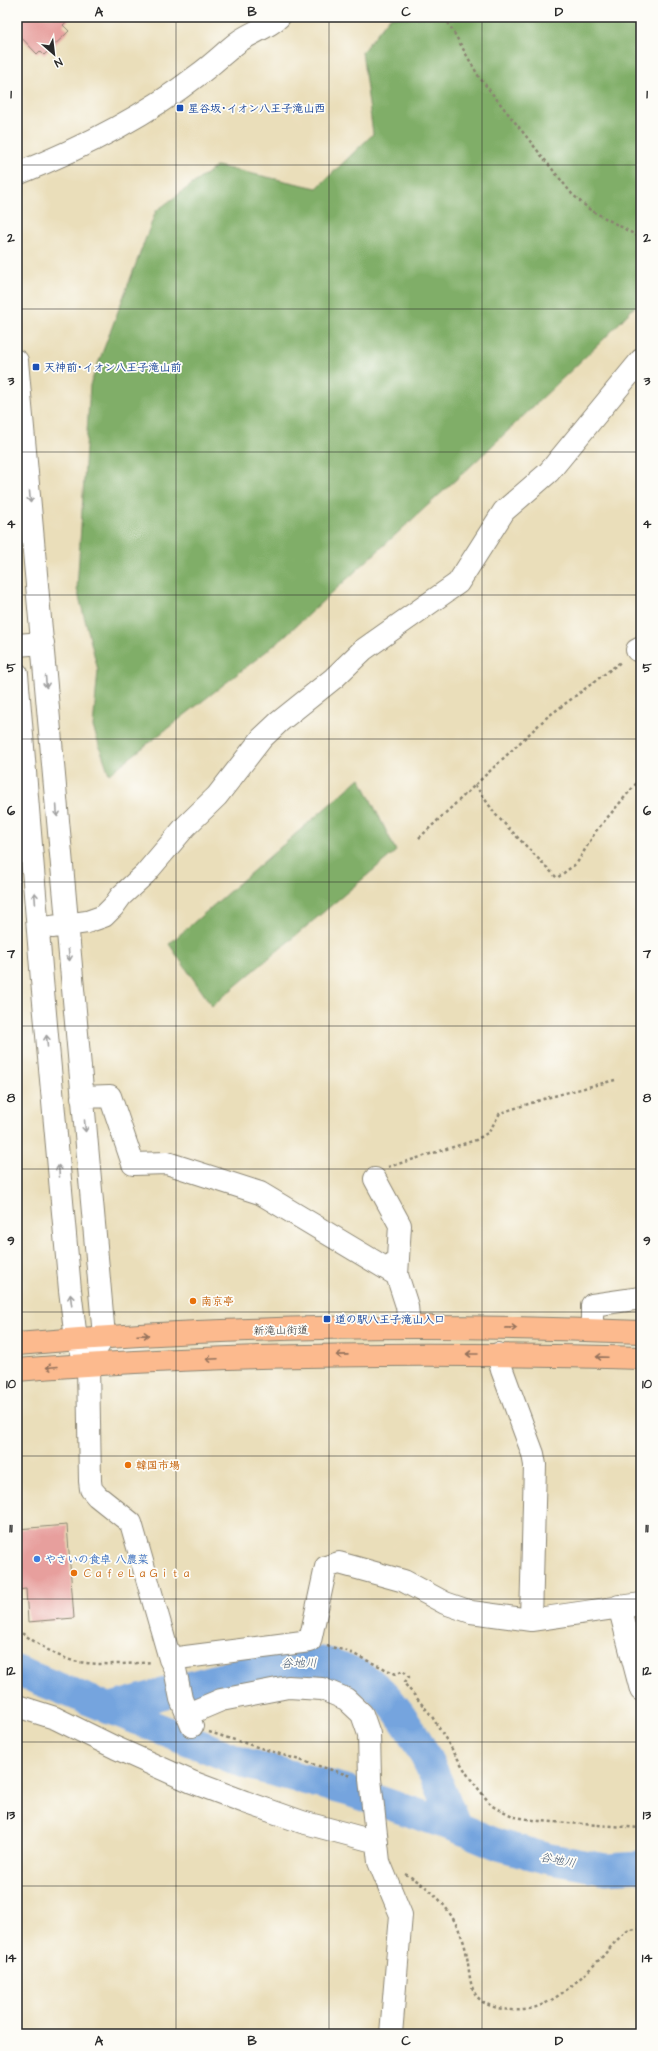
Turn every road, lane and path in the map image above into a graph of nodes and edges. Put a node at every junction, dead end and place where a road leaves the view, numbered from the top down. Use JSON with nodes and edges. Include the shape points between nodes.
{"nodes":[{"id":1,"x":254,"y":17,"type":"edge"},
{"id":2,"x":279,"y":17,"type":"edge"},
{"id":3,"x":445,"y":17,"type":"edge"},
{"id":4,"x":239,"y":41,"type":"junction"},
{"id":5,"x":17,"y":174,"type":"edge"},
{"id":6,"x":641,"y":238,"type":"edge"},
{"id":7,"x":641,"y":360,"type":"edge"},
{"id":8,"x":17,"y":361,"type":"edge"},
{"id":9,"x":43,"y":643,"type":"junction"},
{"id":10,"x":17,"y":645,"type":"edge"},
{"id":11,"x":639,"y":649,"type":"edge"},
{"id":12,"x":17,"y":674,"type":"edge"},
{"id":13,"x":21,"y":766,"type":"edge"},
{"id":14,"x":641,"y":778,"type":"edge"},
{"id":15,"x":475,"y":786,"type":"junction"},
{"id":16,"x":419,"y":838,"type":"dead end"},
{"id":17,"x":66,"y":926,"type":"junction"},
{"id":18,"x":38,"y":928,"type":"junction"},
{"id":19,"x":615,"y":1080,"type":"dead end"},
{"id":20,"x":82,"y":1097,"type":"junction"},
{"id":21,"x":375,"y":1179,"type":"joint"},
{"id":22,"x":397,"y":1275,"type":"junction"},
{"id":23,"x":641,"y":1298,"type":"edge"},
{"id":24,"x":409,"y":1327,"type":"junction"},
{"id":25,"x":592,"y":1330,"type":"junction"},
{"id":26,"x":641,"y":1332,"type":"edge"},
{"id":27,"x":104,"y":1336,"type":"junction"},
{"id":28,"x":76,"y":1339,"type":"junction"},
{"id":29,"x":17,"y":1344,"type":"edge"},
{"id":30,"x":498,"y":1354,"type":"junction"},
{"id":31,"x":641,"y":1358,"type":"edge"},
{"id":32,"x":88,"y":1364,"type":"junction"},
{"id":33,"x":17,"y":1370,"type":"edge"},
{"id":34,"x":641,"y":1604,"type":"edge"},
{"id":35,"x":619,"y":1606,"type":"junction"},
{"id":36,"x":531,"y":1620,"type":"junction"},
{"id":37,"x":17,"y":1630,"type":"edge"},
{"id":38,"x":310,"y":1641,"type":"junction"},
{"id":39,"x":173,"y":1664,"type":"junction"},
{"id":40,"x":641,"y":1690,"type":"edge"},
{"id":41,"x":17,"y":1706,"type":"edge"},
{"id":42,"x":187,"y":1713,"type":"junction"},
{"id":43,"x":370,"y":1783,"type":"junction"},
{"id":44,"x":641,"y":1828,"type":"edge"},
{"id":45,"x":377,"y":1847,"type":"junction"},
{"id":46,"x":641,"y":1928,"type":"edge"},
{"id":47,"x":391,"y":2034,"type":"edge"}],
"edges":[{"from":1,"to":4,"type":"street"},
{"from":2,"to":4,"type":"street"},
{"from":3,"to":6,"type":"path","via":[[479,77],[572,194],[589,209]]},
{"from":4,"to":5,"type":"street","via":[[198,76],[150,108],[46,163]]},
{"from":7,"to":17,"type":"street","via":[[549,472],[504,511],[458,583],[363,650],[334,678],[279,722],[262,738],[217,796],[186,826],[145,874],[104,916]]},
{"from":8,"to":9,"type":"street","one_way":true},
{"from":9,"to":10,"type":"street"},
{"from":9,"to":17,"type":"street","one_way":true},
{"from":11,"to":15,"type":"path","via":[[546,718]]},
{"from":12,"to":13,"type":"street"},
{"from":18,"to":13,"type":"street","one_way":true},
{"from":14,"to":15,"type":"path","via":[[596,831],[577,863],[557,878],[496,815]]},
{"from":15,"to":16,"type":"path"},
{"from":17,"to":18,"type":"street"},
{"from":17,"to":20,"type":"street","one_way":true},
{"from":28,"to":18,"type":"street","one_way":true},
{"from":19,"to":21,"type":"path","via":[[500,1113],[489,1132],[476,1140],[378,1170]]},
{"from":20,"to":22,"type":"street","via":[[110,1096],[133,1164],[167,1163],[260,1193]]},
{"from":20,"to":27,"type":"street","one_way":true},
{"from":21,"to":22,"type":"street","via":[[400,1225]]},
{"from":22,"to":24,"type":"street","via":[[408,1306]]},
{"from":23,"to":25,"type":"street","via":[[592,1305]]},
{"from":24,"to":25,"type":"main road","name":"新滝山街道","one_way":true},
{"from":27,"to":24,"type":"main road","name":"新滝山街道","one_way":true},
{"from":25,"to":26,"type":"main road","name":"新滝山街道"},
{"from":27,"to":28,"type":"main road","name":"新滝山街道"},
{"from":27,"to":32,"type":"street"},
{"from":28,"to":29,"type":"main road","name":"新滝山街道"},
{"from":28,"to":32,"type":"street"},
{"from":31,"to":30,"type":"main road","one_way":true},
{"from":30,"to":32,"type":"main road","one_way":true,"via":[[294,1356]]},
{"from":30,"to":36,"type":"street","via":[[535,1465]]},
{"from":32,"to":33,"type":"main road","one_way":true},
{"from":32,"to":39,"type":"street","via":[[91,1489],[104,1503],[131,1523]]},
{"from":34,"to":35,"type":"street"},
{"from":35,"to":36,"type":"street"},
{"from":35,"to":40,"type":"street"},
{"from":36,"to":38,"type":"street","via":[[471,1612],[404,1581],[339,1563],[326,1567]]},
{"from":37,"to":39,"type":"path","via":[[74,1661]]},
{"from":38,"to":39,"type":"street"},
{"from":38,"to":44,"type":"path","via":[[347,1651],[396,1674],[403,1670],[409,1677],[404,1683],[431,1715],[469,1777],[492,1806],[515,1817],[539,1821]]},
{"from":39,"to":42,"type":"street"},
{"from":41,"to":45,"type":"street","via":[[55,1718],[192,1782]]},
{"from":42,"to":43,"type":"path","via":[[311,1764]]},
{"from":42,"to":43,"type":"street","via":[[221,1700],[288,1688],[322,1689],[346,1699],[362,1714],[369,1734]]},
{"from":43,"to":45,"type":"street"},
{"from":45,"to":46,"type":"path","via":[[434,1892],[451,1913],[463,1941],[469,1978],[475,1995],[485,2004],[499,2009],[515,2011],[536,2007],[558,1996],[627,1931]]},
{"from":45,"to":47,"type":"street","via":[[401,1915]]}]}
